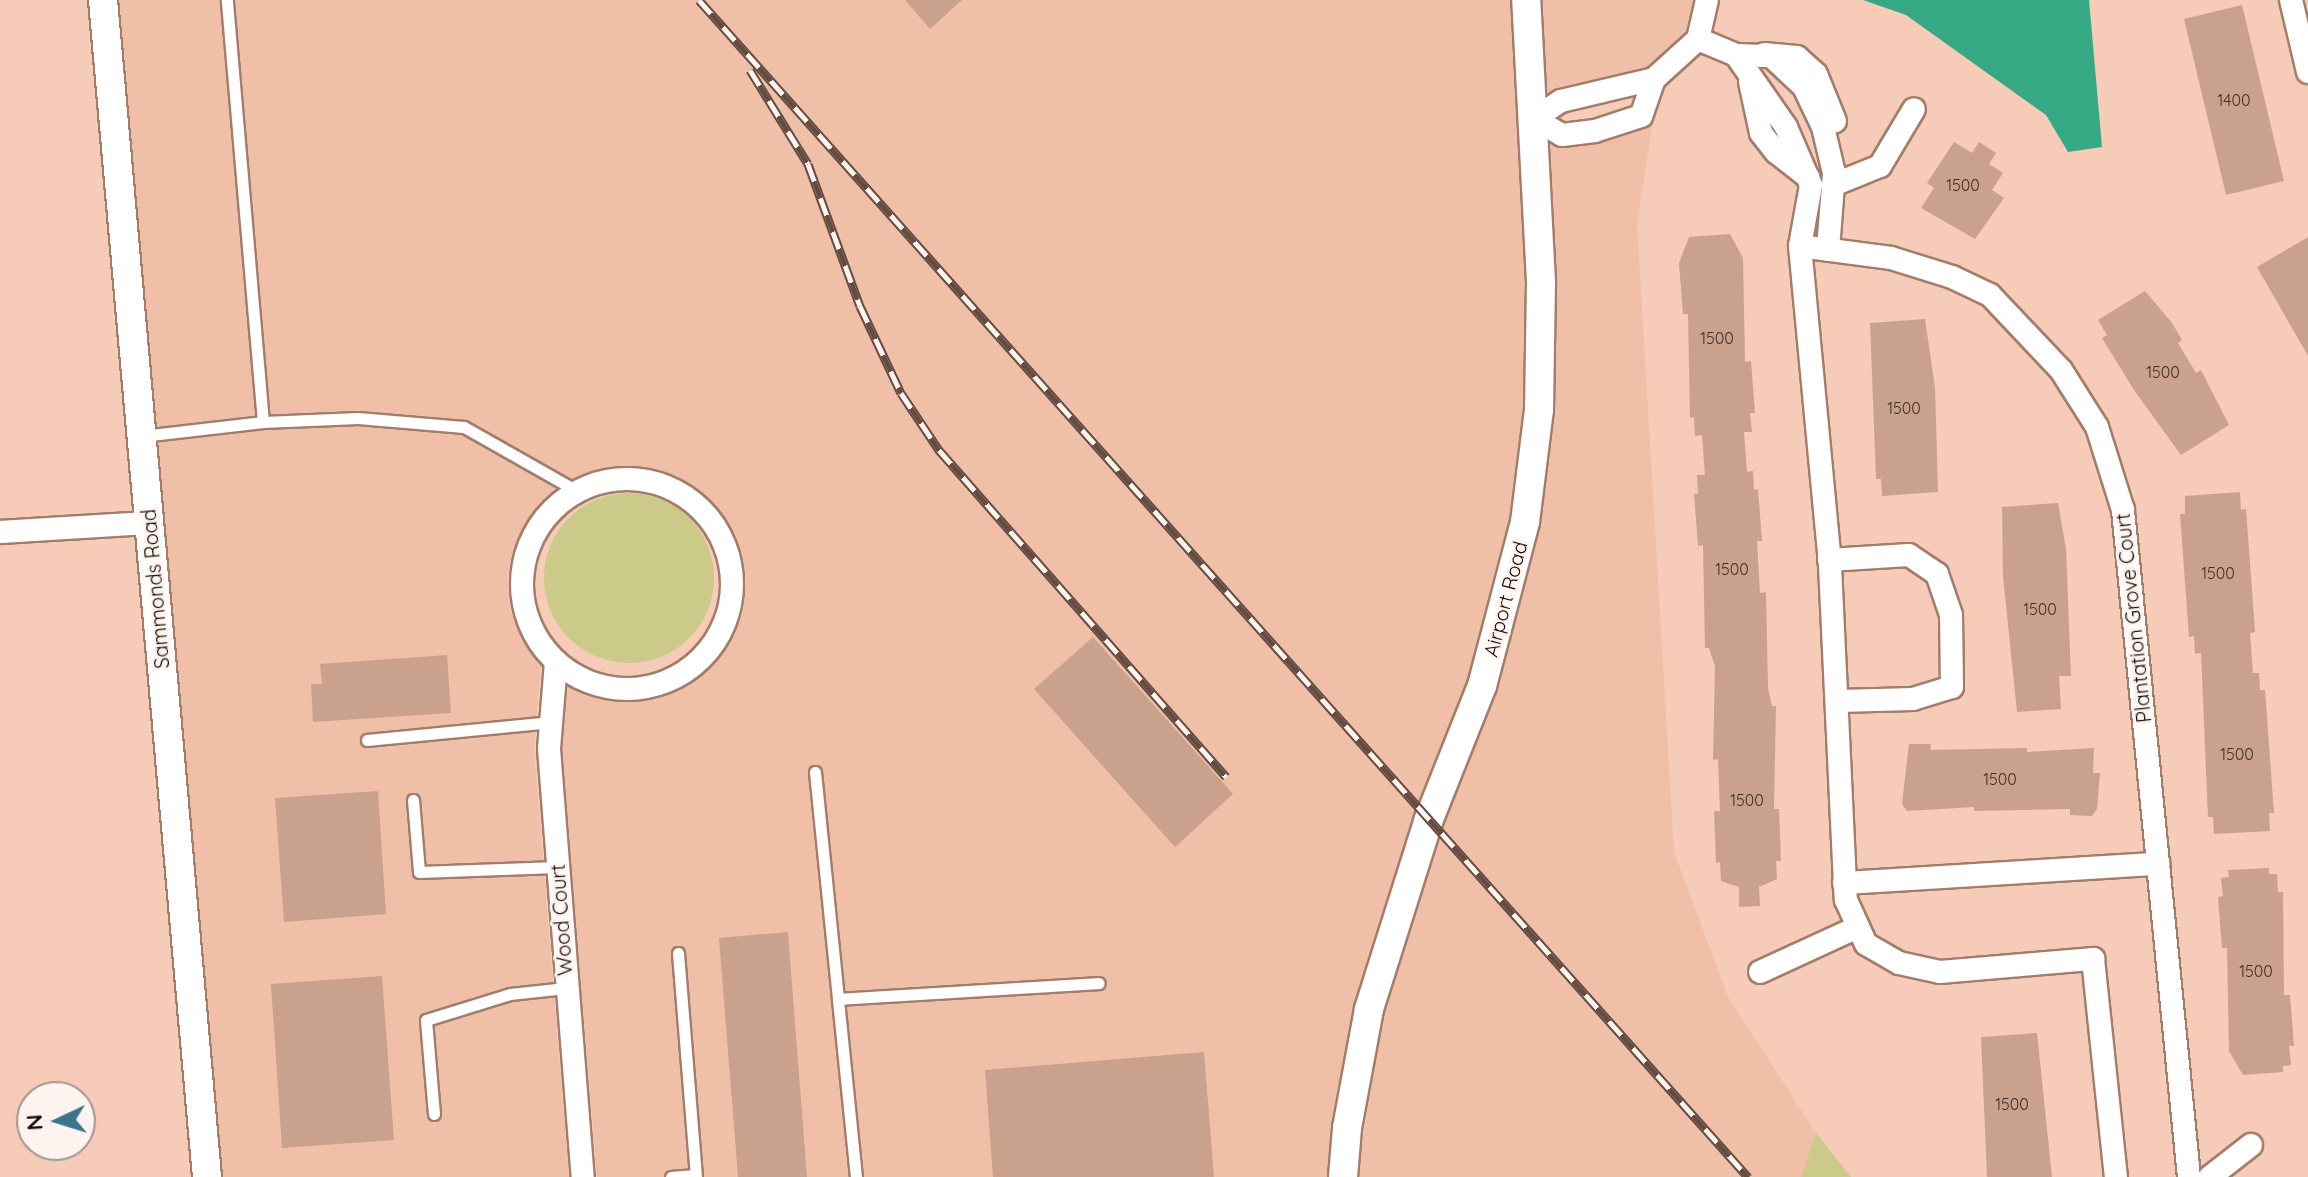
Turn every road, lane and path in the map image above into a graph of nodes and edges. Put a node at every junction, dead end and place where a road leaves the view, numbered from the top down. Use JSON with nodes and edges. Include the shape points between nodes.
{"nodes":[{"id":1,"x":103,"y":0,"type":"edge"},
{"id":2,"x":227,"y":0,"type":"edge"},
{"id":3,"x":1526,"y":0,"type":"edge"},
{"id":4,"x":1707,"y":0,"type":"edge"},
{"id":5,"x":2291,"y":0,"type":"edge"},
{"id":6,"x":1698,"y":39,"type":"junction"},
{"id":7,"x":1745,"y":54,"type":"junction"},
{"id":8,"x":2308,"y":72,"type":"edge"},
{"id":9,"x":1654,"y":79,"type":"junction"},
{"id":10,"x":1914,"y":109,"type":"dead end"},
{"id":11,"x":1534,"y":119,"type":"junction"},
{"id":12,"x":1833,"y":181,"type":"junction"},
{"id":13,"x":1800,"y":246,"type":"junction"},
{"id":14,"x":1828,"y":250,"type":"junction"},
{"id":15,"x":263,"y":422,"type":"junction"},
{"id":16,"x":141,"y":436,"type":"junction"},
{"id":17,"x":577,"y":491,"type":"junction"},
{"id":18,"x":149,"y":523,"type":"junction"},
{"id":19,"x":0,"y":532,"type":"edge"},
{"id":20,"x":1829,"y":560,"type":"junction"},
{"id":21,"x":556,"y":662,"type":"junction"},
{"id":22,"x":1839,"y":701,"type":"junction"},
{"id":23,"x":551,"y":722,"type":"junction"},
{"id":24,"x":367,"y":740,"type":"dead end"},
{"id":25,"x":815,"y":772,"type":"dead end"},
{"id":26,"x":413,"y":800,"type":"dead end"},
{"id":27,"x":2158,"y":864,"type":"junction"},
{"id":28,"x":557,"y":867,"type":"junction"},
{"id":29,"x":1844,"y":883,"type":"junction"},
{"id":30,"x":1858,"y":927,"type":"junction"},
{"id":31,"x":678,"y":953,"type":"dead end"},
{"id":32,"x":1760,"y":972,"type":"dead end"},
{"id":33,"x":1099,"y":983,"type":"dead end"},
{"id":34,"x":566,"y":988,"type":"junction"},
{"id":35,"x":838,"y":999,"type":"junction"},
{"id":36,"x":434,"y":1114,"type":"dead end"},
{"id":37,"x":2251,"y":1145,"type":"dead end"},
{"id":38,"x":696,"y":1176,"type":"edge"},
{"id":39,"x":207,"y":1177,"type":"edge"},
{"id":40,"x":583,"y":1177,"type":"edge"},
{"id":41,"x":671,"y":1177,"type":"edge"},
{"id":42,"x":856,"y":1177,"type":"edge"},
{"id":43,"x":1343,"y":1177,"type":"edge"},
{"id":44,"x":2116,"y":1177,"type":"edge"},
{"id":45,"x":2189,"y":1177,"type":"edge"},
{"id":46,"x":2210,"y":1177,"type":"edge"}],
"edges":[{"from":1,"to":16,"type":"street","name":"Sammonds Road"},
{"from":2,"to":15,"type":"lane"},
{"from":3,"to":11,"type":"street","name":"Airport Road"},
{"from":4,"to":6,"type":"street"},
{"from":5,"to":8,"type":"street"},
{"from":6,"to":7,"type":"street"},
{"from":6,"to":9,"type":"street"},
{"from":7,"to":12,"type":"street","via":[[1771,56],[1804,87],[1823,127]]},
{"from":7,"to":13,"type":"street","via":[[1750,80],[1786,127],[1809,178],[1810,205]]},
{"from":9,"to":11,"type":"street","via":[[1561,101]]},
{"from":9,"to":11,"type":"street","via":[[1641,116],[1562,135]]},
{"from":10,"to":12,"type":"street","via":[[1880,166]]},
{"from":11,"to":43,"type":"street","name":"Airport Road","via":[[1541,282],[1539,396],[1525,522],[1482,686],[1429,819],[1369,1009]]},
{"from":12,"to":14,"type":"street"},
{"from":13,"to":14,"type":"street","name":"Plantation Grove Court"},
{"from":13,"to":20,"type":"street"},
{"from":14,"to":27,"type":"street","name":"Plantation Grove Court","via":[[1891,258],[1990,295],[2061,370],[2097,427],[2123,510]]},
{"from":15,"to":16,"type":"lane"},
{"from":15,"to":17,"type":"lane","via":[[358,418],[464,427]]},
{"from":16,"to":18,"type":"street","name":"Sammonds Road"},
{"from":17,"to":21,"type":"street","via":[[550,511],[532,539],[522,571],[527,615]]},
{"from":17,"to":21,"type":"street","via":[[610,480],[646,480],[679,492],[725,545],[732,579],[728,614],[712,646],[687,671],[655,686],[620,690],[586,681]]},
{"from":18,"to":19,"type":"street"},
{"from":18,"to":39,"type":"street","name":"Sammonds Road"},
{"from":20,"to":22,"type":"street"},
{"from":20,"to":22,"type":"street","via":[[1909,555],[1937,574],[1951,615],[1952,687],[1913,699]]},
{"from":21,"to":23,"type":"street","name":"Wood Court"},
{"from":22,"to":29,"type":"street"},
{"from":23,"to":24,"type":"lane"},
{"from":23,"to":28,"type":"street","name":"Wood Court"},
{"from":25,"to":35,"type":"lane"},
{"from":26,"to":28,"type":"lane","via":[[419,872]]},
{"from":27,"to":29,"type":"street"},
{"from":27,"to":45,"type":"street","name":"Plantation Grove Court"},
{"from":28,"to":34,"type":"street","name":"Wood Court"},
{"from":29,"to":30,"type":"street"},
{"from":30,"to":32,"type":"street"},
{"from":30,"to":44,"type":"street","via":[[1866,944],[1899,963],[1940,972],[2093,959]]},
{"from":31,"to":38,"type":"lane"},
{"from":33,"to":35,"type":"lane"},
{"from":34,"to":36,"type":"lane","via":[[510,994],[426,1020]]},
{"from":34,"to":40,"type":"street","name":"Wood Court"},
{"from":35,"to":42,"type":"lane"},
{"from":37,"to":46,"type":"street"},
{"from":38,"to":41,"type":"lane"}]}
